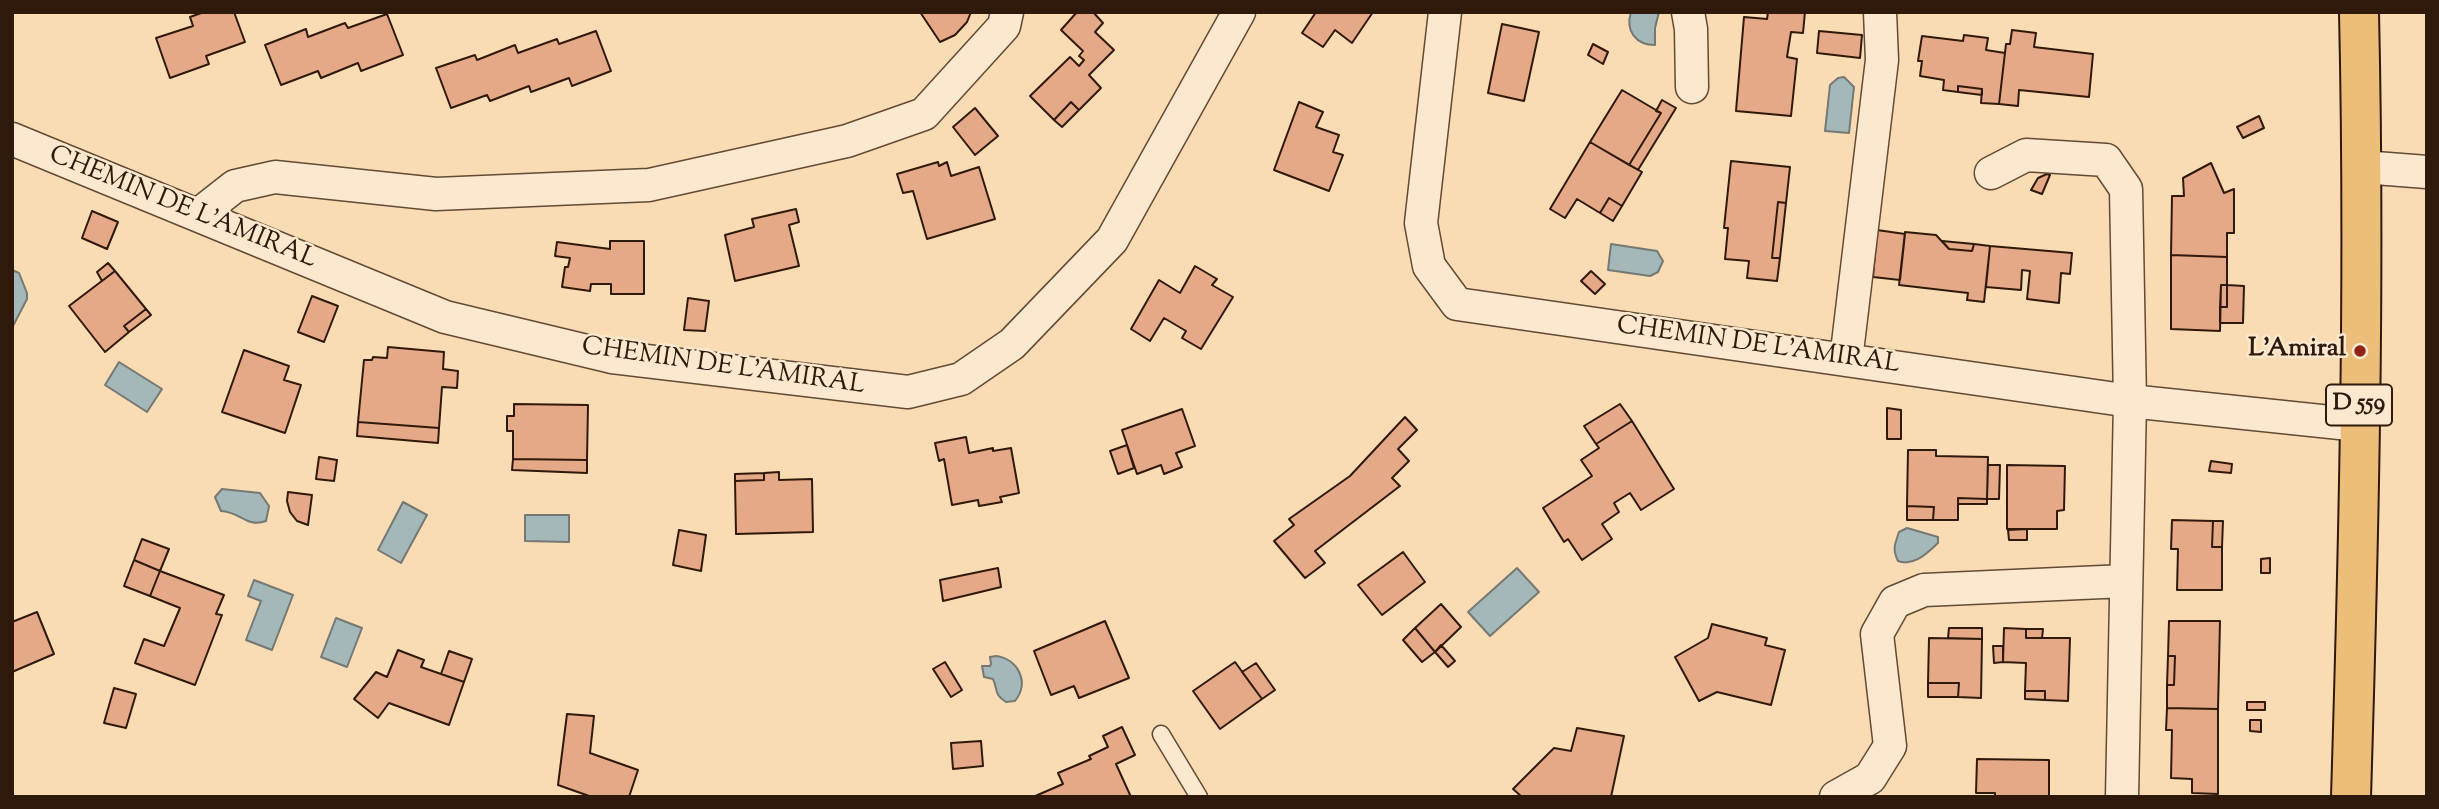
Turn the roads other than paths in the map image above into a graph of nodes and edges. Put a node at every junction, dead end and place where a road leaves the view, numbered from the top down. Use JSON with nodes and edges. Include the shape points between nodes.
{"nodes":[{"id":1,"x":1007,"y":12,"type":"edge"},
{"id":2,"x":1239,"y":12,"type":"edge"},
{"id":3,"x":1445,"y":12,"type":"edge"},
{"id":4,"x":1688,"y":12,"type":"edge"},
{"id":5,"x":1880,"y":12,"type":"edge"},
{"id":6,"x":2359,"y":12,"type":"edge"},
{"id":7,"x":1692,"y":87,"type":"dead end"},
{"id":8,"x":12,"y":139,"type":"edge"},
{"id":9,"x":2362,"y":167,"type":"junction"},
{"id":10,"x":2427,"y":172,"type":"edge"},
{"id":11,"x":1992,"y":173,"type":"dead end"},
{"id":12,"x":198,"y":215,"type":"junction"},
{"id":13,"x":1846,"y":360,"type":"junction"},
{"id":14,"x":2130,"y":401,"type":"junction"},
{"id":15,"x":2359,"y":425,"type":"junction"},
{"id":16,"x":2125,"y":581,"type":"junction"},
{"id":17,"x":1161,"y":734,"type":"dead end"},
{"id":18,"x":1199,"y":797,"type":"edge"},
{"id":19,"x":1836,"y":797,"type":"edge"},
{"id":20,"x":2122,"y":797,"type":"edge"},
{"id":21,"x":2351,"y":797,"type":"edge"}],
"edges":[{"from":1,"to":12,"type":"street","via":[[1004,26],[924,114],[847,141],[649,185],[436,194],[275,177],[235,186]]},
{"from":2,"to":12,"type":"street","name":"CHEMIN DE L'AMIRAL","via":[[1112,240],[1012,344],[961,379],[908,392],[612,358],[444,317]]},
{"from":3,"to":13,"type":"street","name":"CHEMIN DE L'AMIRAL","via":[[1421,223],[1429,266],[1457,304]]},
{"from":4,"to":7,"type":"street"},
{"from":5,"to":13,"type":"street","via":[[1882,60]]},
{"from":6,"to":9,"type":"main road","number":"D 559"},
{"from":8,"to":12,"type":"street","name":"CHEMIN DE L'AMIRAL"},
{"from":9,"to":10,"type":"street"},
{"from":9,"to":15,"type":"main road","number":"D 559"},
{"from":11,"to":14,"type":"street","via":[[2026,155],[2106,160],[2126,189]]},
{"from":13,"to":14,"type":"street","name":"CHEMIN DE L'AMIRAL"},
{"from":14,"to":15,"type":"street","name":"CHEMIN DE L'AMIRAL"},
{"from":14,"to":16,"type":"street"},
{"from":15,"to":21,"type":"main road","number":"D 559"},
{"from":16,"to":19,"type":"street","via":[[1924,590],[1895,602],[1877,634],[1890,746],[1870,778]]},
{"from":16,"to":20,"type":"street"},
{"from":17,"to":18,"type":"lane"}]}
